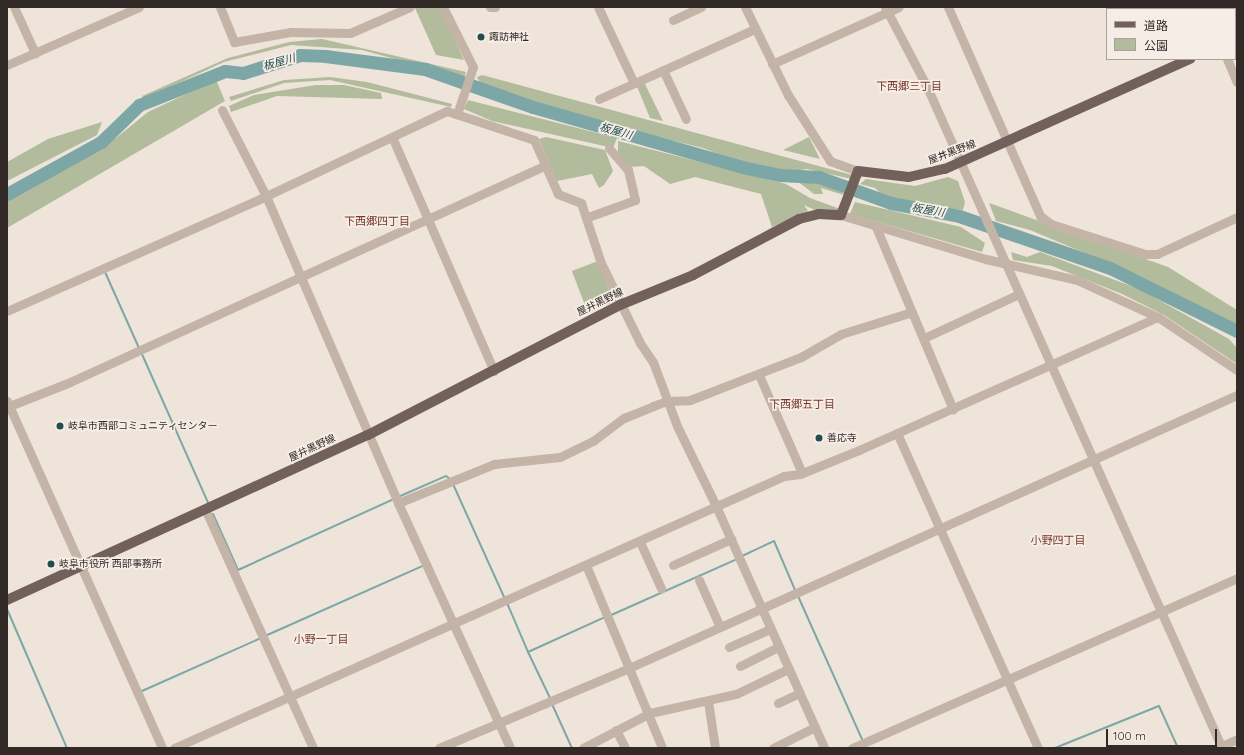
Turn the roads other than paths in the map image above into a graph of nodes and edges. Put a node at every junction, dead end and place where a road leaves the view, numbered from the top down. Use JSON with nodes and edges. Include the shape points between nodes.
{"nodes":[{"id":1,"x":14,"y":7,"type":"edge"},
{"id":2,"x":139,"y":7,"type":"edge"},
{"id":3,"x":220,"y":7,"type":"edge"},
{"id":4,"x":410,"y":7,"type":"edge"},
{"id":5,"x":443,"y":7,"type":"edge"},
{"id":6,"x":490,"y":7,"type":"edge"},
{"id":7,"x":495,"y":7,"type":"edge"},
{"id":8,"x":598,"y":7,"type":"edge"},
{"id":9,"x":701,"y":7,"type":"edge"},
{"id":10,"x":745,"y":7,"type":"edge"},
{"id":11,"x":899,"y":7,"type":"edge"},
{"id":12,"x":948,"y":7,"type":"edge"},
{"id":13,"x":886,"y":10,"type":"edge"},
{"id":14,"x":674,"y":20,"type":"dead end"},
{"id":15,"x":755,"y":28,"type":"junction"},
{"id":16,"x":35,"y":52,"type":"junction"},
{"id":17,"x":1188,"y":60,"type":"edge"},
{"id":18,"x":1227,"y":60,"type":"edge"},
{"id":19,"x":772,"y":64,"type":"junction"},
{"id":20,"x":7,"y":65,"type":"edge"},
{"id":21,"x":663,"y":70,"type":"junction"},
{"id":22,"x":1237,"y":82,"type":"edge"},
{"id":23,"x":634,"y":83,"type":"junction"},
{"id":24,"x":599,"y":99,"type":"dead end"},
{"id":25,"x":222,"y":110,"type":"dead end"},
{"id":26,"x":458,"y":111,"type":"junction"},
{"id":27,"x":686,"y":119,"type":"dead end"},
{"id":28,"x":393,"y":139,"type":"junction"},
{"id":29,"x":1008,"y":142,"type":"junction"},
{"id":30,"x":609,"y":148,"type":"dead end"},
{"id":31,"x":960,"y":163,"type":"junction"},
{"id":32,"x":546,"y":165,"type":"junction"},
{"id":33,"x":857,"y":172,"type":"junction"},
{"id":34,"x":266,"y":196,"type":"junction"},
{"id":35,"x":843,"y":214,"type":"junction"},
{"id":36,"x":588,"y":217,"type":"junction"},
{"id":37,"x":1237,"y":217,"type":"edge"},
{"id":38,"x":429,"y":219,"type":"junction"},
{"id":39,"x":876,"y":227,"type":"junction"},
{"id":40,"x":1003,"y":260,"type":"junction"},
{"id":41,"x":298,"y":276,"type":"junction"},
{"id":42,"x":1019,"y":294,"type":"junction"},
{"id":43,"x":620,"y":305,"type":"junction"},
{"id":44,"x":7,"y":311,"type":"edge"},
{"id":45,"x":912,"y":312,"type":"junction"},
{"id":46,"x":1158,"y":317,"type":"junction"},
{"id":47,"x":924,"y":338,"type":"junction"},
{"id":48,"x":1050,"y":365,"type":"junction"},
{"id":49,"x":1237,"y":370,"type":"edge"},
{"id":50,"x":494,"y":371,"type":"junction"},
{"id":51,"x":759,"y":375,"type":"junction"},
{"id":52,"x":1237,"y":395,"type":"edge"},
{"id":53,"x":667,"y":401,"type":"junction"},
{"id":54,"x":8,"y":405,"type":"edge"},
{"id":55,"x":953,"y":409,"type":"junction"},
{"id":56,"x":897,"y":433,"type":"junction"},
{"id":57,"x":368,"y":435,"type":"junction"},
{"id":58,"x":1094,"y":460,"type":"junction"},
{"id":59,"x":802,"y":473,"type":"junction"},
{"id":60,"x":398,"y":503,"type":"junction"},
{"id":61,"x":716,"y":506,"type":"junction"},
{"id":62,"x":206,"y":511,"type":"junction"},
{"id":63,"x":940,"y":529,"type":"junction"},
{"id":64,"x":731,"y":539,"type":"junction"},
{"id":65,"x":640,"y":542,"type":"junction"},
{"id":66,"x":80,"y":565,"type":"junction"},
{"id":67,"x":586,"y":565,"type":"junction"},
{"id":68,"x":673,"y":565,"type":"dead end"},
{"id":69,"x":1237,"y":578,"type":"edge"},
{"id":70,"x":699,"y":580,"type":"dead end"},
{"id":71,"x":661,"y":588,"type":"dead end"},
{"id":72,"x":7,"y":600,"type":"edge"},
{"id":73,"x":762,"y":609,"type":"junction"},
{"id":74,"x":1160,"y":610,"type":"junction"},
{"id":75,"x":454,"y":622,"type":"junction"},
{"id":76,"x":720,"y":628,"type":"junction"},
{"id":77,"x":770,"y":629,"type":"junction"},
{"id":78,"x":729,"y":647,"type":"dead end"},
{"id":79,"x":778,"y":647,"type":"junction"},
{"id":80,"x":740,"y":666,"type":"dead end"},
{"id":81,"x":629,"y":668,"type":"junction"},
{"id":82,"x":788,"y":669,"type":"junction"},
{"id":83,"x":1006,"y":679,"type":"junction"},
{"id":84,"x":799,"y":692,"type":"junction"},
{"id":85,"x":290,"y":698,"type":"junction"},
{"id":86,"x":708,"y":701,"type":"junction"},
{"id":87,"x":778,"y":703,"type":"dead end"},
{"id":88,"x":650,"y":713,"type":"junction"},
{"id":89,"x":499,"y":725,"type":"junction"},
{"id":90,"x":815,"y":727,"type":"junction"},
{"id":91,"x":616,"y":730,"type":"junction"},
{"id":92,"x":1237,"y":739,"type":"edge"},
{"id":93,"x":1220,"y":747,"type":"edge"},
{"id":94,"x":162,"y":748,"type":"edge"},
{"id":95,"x":174,"y":748,"type":"edge"},
{"id":96,"x":313,"y":748,"type":"edge"},
{"id":97,"x":438,"y":748,"type":"edge"},
{"id":98,"x":510,"y":748,"type":"edge"},
{"id":99,"x":583,"y":748,"type":"edge"},
{"id":100,"x":625,"y":748,"type":"edge"},
{"id":101,"x":662,"y":748,"type":"edge"},
{"id":102,"x":714,"y":748,"type":"edge"},
{"id":103,"x":773,"y":748,"type":"edge"},
{"id":104,"x":824,"y":748,"type":"edge"},
{"id":105,"x":852,"y":748,"type":"edge"},
{"id":106,"x":1038,"y":748,"type":"edge"}],
"edges":[{"from":1,"to":16,"type":"street"},
{"from":2,"to":16,"type":"street"},
{"from":3,"to":4,"type":"street","via":[[234,42],[291,32],[350,33]]},
{"from":5,"to":26,"type":"street","via":[[473,68]]},
{"from":6,"to":7,"type":"street"},
{"from":8,"to":23,"type":"street"},
{"from":9,"to":14,"type":"street"},
{"from":10,"to":15,"type":"street"},
{"from":11,"to":13,"type":"street"},
{"from":12,"to":29,"type":"street"},
{"from":13,"to":19,"type":"street"},
{"from":13,"to":31,"type":"street"},
{"from":15,"to":19,"type":"street"},
{"from":15,"to":21,"type":"street"},
{"from":16,"to":20,"type":"street"},
{"from":17,"to":29,"type":"main road","name":"屋井黒野線"},
{"from":18,"to":22,"type":"street"},
{"from":19,"to":33,"type":"street","via":[[830,161]]},
{"from":21,"to":23,"type":"street"},
{"from":21,"to":27,"type":"street"},
{"from":23,"to":24,"type":"street"},
{"from":25,"to":34,"type":"street"},
{"from":26,"to":28,"type":"street","via":[[447,111]]},
{"from":26,"to":32,"type":"street","via":[[534,140]]},
{"from":28,"to":34,"type":"street"},
{"from":28,"to":38,"type":"street"},
{"from":29,"to":31,"type":"main road","name":"屋井黒野線"},
{"from":29,"to":37,"type":"street","via":[[1040,216],[1051,224],[1145,254],[1157,254]]},
{"from":30,"to":36,"type":"street","via":[[628,170],[635,200]]},
{"from":31,"to":33,"type":"main road","name":"屋井黒野線","via":[[908,177]]},
{"from":31,"to":40,"type":"street"},
{"from":32,"to":36,"type":"street","via":[[558,194],[581,203]]},
{"from":32,"to":38,"type":"street"},
{"from":33,"to":35,"type":"main road"},
{"from":34,"to":41,"type":"street"},
{"from":34,"to":44,"type":"street"},
{"from":35,"to":39,"type":"street"},
{"from":35,"to":43,"type":"main road","name":"屋井黒野線","via":[[819,214],[799,220],[693,275]]},
{"from":36,"to":43,"type":"street","via":[[602,263]]},
{"from":38,"to":41,"type":"street"},
{"from":38,"to":50,"type":"street"},
{"from":39,"to":40,"type":"street"},
{"from":39,"to":45,"type":"street"},
{"from":40,"to":42,"type":"street"},
{"from":40,"to":46,"type":"street","via":[[1076,280]]},
{"from":41,"to":54,"type":"street","via":[[70,382]]},
{"from":41,"to":57,"type":"street"},
{"from":42,"to":47,"type":"street"},
{"from":42,"to":48,"type":"street"},
{"from":43,"to":50,"type":"main road","name":"屋井黒野線"},
{"from":43,"to":53,"type":"street","via":[[653,362]]},
{"from":45,"to":47,"type":"street"},
{"from":45,"to":51,"type":"street","via":[[841,334],[801,357]]},
{"from":46,"to":48,"type":"street"},
{"from":46,"to":49,"type":"street"},
{"from":47,"to":55,"type":"street"},
{"from":48,"to":55,"type":"street"},
{"from":48,"to":58,"type":"street"},
{"from":50,"to":57,"type":"main road","name":"屋井黒野線"},
{"from":51,"to":53,"type":"street","via":[[690,400]]},
{"from":51,"to":59,"type":"street"},
{"from":52,"to":58,"type":"street"},
{"from":53,"to":60,"type":"street","via":[[624,418],[593,441],[560,457],[494,464]]},
{"from":53,"to":61,"type":"street"},
{"from":54,"to":66,"type":"street"},
{"from":55,"to":56,"type":"street"},
{"from":56,"to":59,"type":"street"},
{"from":56,"to":63,"type":"street"},
{"from":57,"to":60,"type":"street"},
{"from":57,"to":62,"type":"main road","name":"屋井黒野線"},
{"from":58,"to":63,"type":"street"},
{"from":58,"to":74,"type":"street"},
{"from":59,"to":61,"type":"street","via":[[784,476]]},
{"from":60,"to":75,"type":"street"},
{"from":61,"to":64,"type":"street"},
{"from":61,"to":65,"type":"street"},
{"from":62,"to":66,"type":"main road","name":"屋井黒野線"},
{"from":62,"to":85,"type":"street"},
{"from":63,"to":73,"type":"street"},
{"from":63,"to":83,"type":"street"},
{"from":64,"to":68,"type":"street"},
{"from":64,"to":73,"type":"street"},
{"from":65,"to":67,"type":"street"},
{"from":65,"to":71,"type":"street"},
{"from":66,"to":72,"type":"main road","name":"屋井黒野線"},
{"from":66,"to":94,"type":"street"},
{"from":67,"to":75,"type":"street"},
{"from":67,"to":81,"type":"street"},
{"from":69,"to":74,"type":"street"},
{"from":70,"to":76,"type":"street"},
{"from":73,"to":76,"type":"street"},
{"from":73,"to":77,"type":"street"},
{"from":74,"to":83,"type":"street"},
{"from":74,"to":93,"type":"street"},
{"from":75,"to":85,"type":"street"},
{"from":75,"to":89,"type":"street"},
{"from":76,"to":81,"type":"street"},
{"from":77,"to":78,"type":"street"},
{"from":77,"to":79,"type":"street"},
{"from":79,"to":80,"type":"street"},
{"from":79,"to":82,"type":"street"},
{"from":81,"to":88,"type":"street"},
{"from":81,"to":89,"type":"street"},
{"from":82,"to":84,"type":"street"},
{"from":82,"to":86,"type":"street","via":[[736,694]]},
{"from":83,"to":105,"type":"street"},
{"from":83,"to":106,"type":"street"},
{"from":84,"to":87,"type":"street"},
{"from":84,"to":90,"type":"street"},
{"from":85,"to":95,"type":"street"},
{"from":85,"to":96,"type":"street"},
{"from":86,"to":88,"type":"street"},
{"from":86,"to":102,"type":"street"},
{"from":88,"to":91,"type":"street"},
{"from":88,"to":101,"type":"street"},
{"from":89,"to":97,"type":"street"},
{"from":89,"to":98,"type":"street"},
{"from":90,"to":103,"type":"street"},
{"from":90,"to":104,"type":"street"},
{"from":91,"to":99,"type":"street"},
{"from":91,"to":100,"type":"street"},
{"from":92,"to":93,"type":"street"}]}
